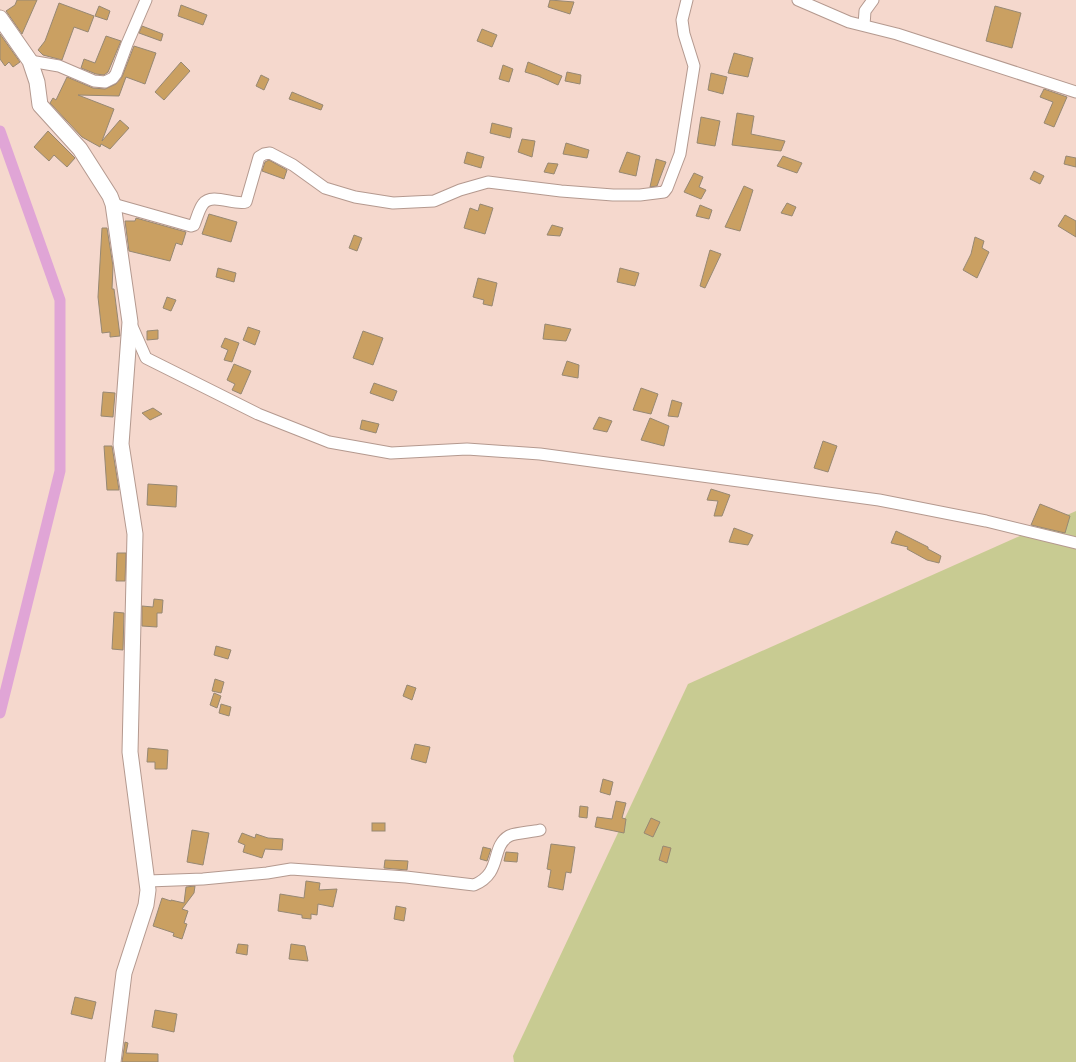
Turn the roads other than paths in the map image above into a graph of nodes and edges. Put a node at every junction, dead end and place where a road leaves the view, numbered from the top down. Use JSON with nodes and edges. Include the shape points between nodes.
{"nodes":[{"id":1,"x":146,"y":0,"type":"edge"},
{"id":2,"x":687,"y":0,"type":"edge"},
{"id":3,"x":798,"y":0,"type":"edge"},
{"id":4,"x":873,"y":0,"type":"edge"},
{"id":5,"x":0,"y":18,"type":"edge"},
{"id":6,"x":864,"y":26,"type":"junction"},
{"id":7,"x":30,"y":61,"type":"junction"},
{"id":8,"x":1076,"y":92,"type":"edge"},
{"id":9,"x":113,"y":204,"type":"junction"},
{"id":10,"x":130,"y":322,"type":"junction"},
{"id":11,"x":1076,"y":543,"type":"edge"},
{"id":12,"x":540,"y":830,"type":"dead end"},
{"id":13,"x":148,"y":881,"type":"junction"},
{"id":14,"x":113,"y":1062,"type":"edge"}],
"edges":[{"from":1,"to":7,"type":"street","via":[[113,78],[105,82],[94,81],[59,66]]},
{"from":2,"to":9,"type":"street","via":[[682,20],[694,66],[690,103],[680,154],[664,192],[613,195],[488,182],[434,201],[393,203],[355,197],[325,188],[293,165],[270,153],[259,157],[246,202],[240,204],[209,200],[204,203],[194,225],[191,226]]},
{"from":3,"to":6,"type":"street"},
{"from":4,"to":6,"type":"street","via":[[865,11]]},
{"from":5,"to":7,"type":"street"},
{"from":6,"to":8,"type":"street","via":[[897,34]]},
{"from":7,"to":9,"type":"street","via":[[37,82],[40,105],[80,149]]},
{"from":9,"to":10,"type":"street"},
{"from":10,"to":11,"type":"street","via":[[146,358],[258,414],[329,442],[391,453],[467,449],[540,454],[879,500],[986,521]]},
{"from":10,"to":13,"type":"street","via":[[121,444],[136,534],[130,752]]},
{"from":12,"to":13,"type":"street","via":[[509,835],[502,842],[492,873],[474,885],[406,877],[291,869],[203,879]]},
{"from":13,"to":14,"type":"street","via":[[146,904],[124,973]]}]}
